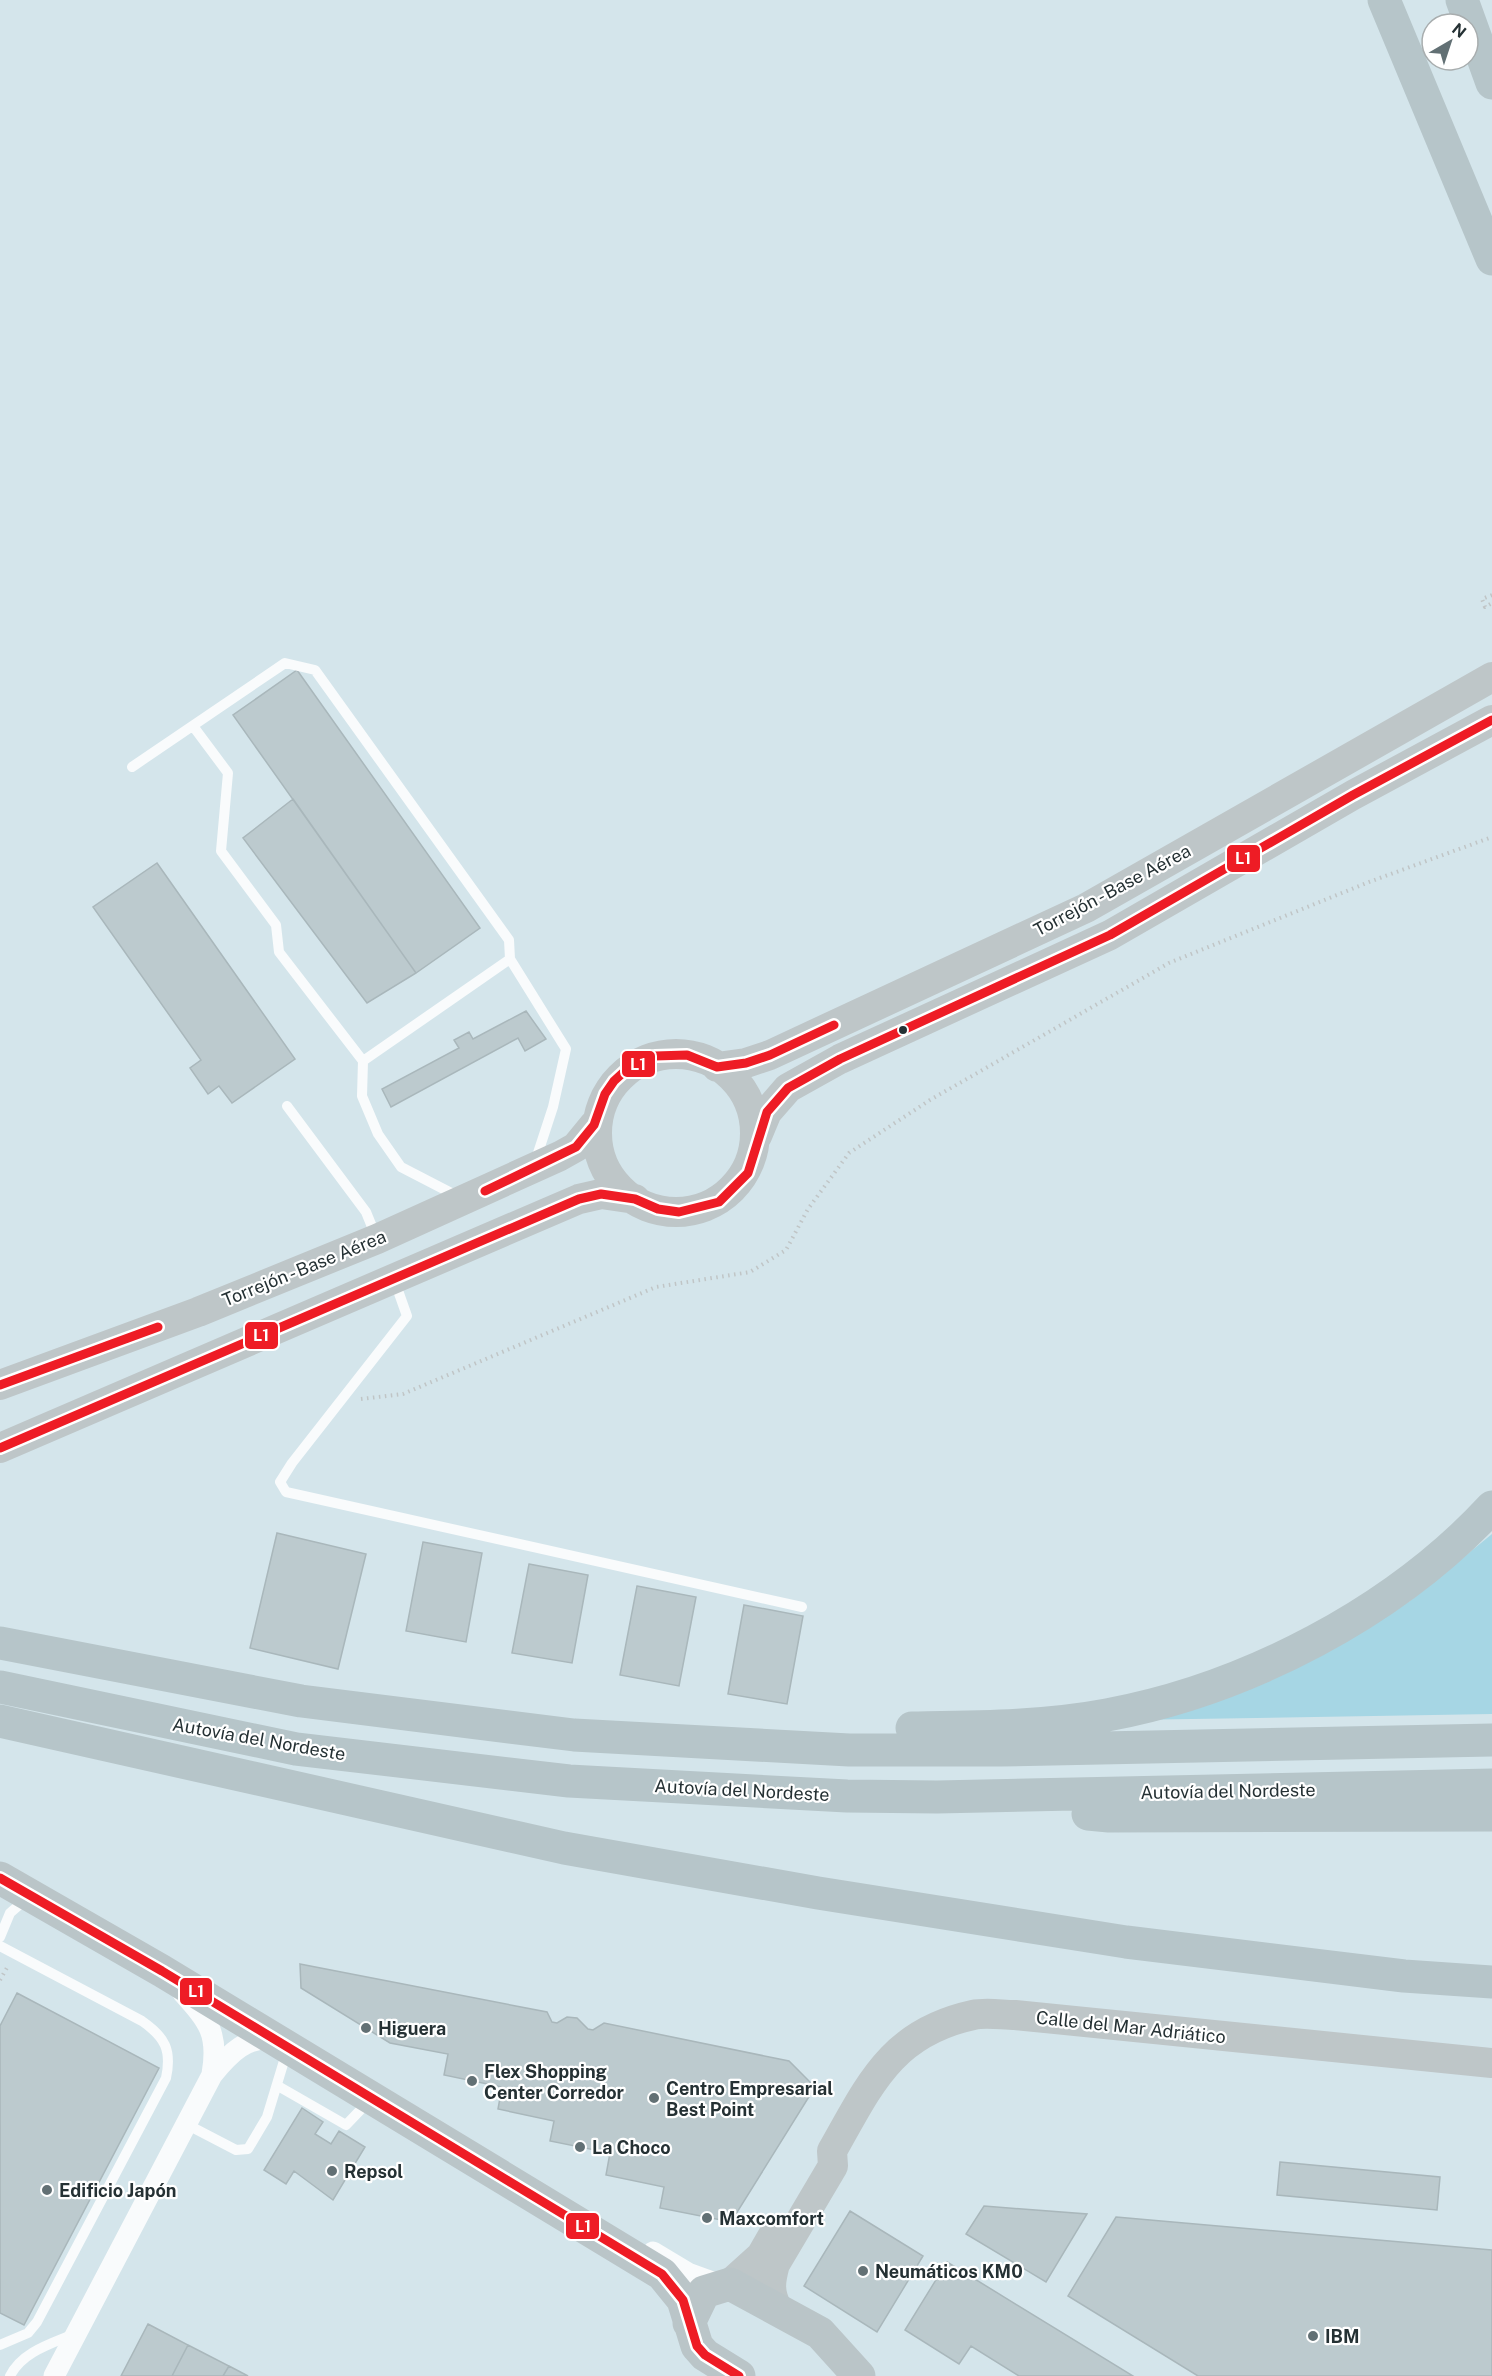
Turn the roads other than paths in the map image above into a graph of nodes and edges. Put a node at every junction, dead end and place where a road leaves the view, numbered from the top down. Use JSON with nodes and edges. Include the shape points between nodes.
{"nodes":[{"id":1,"x":1384,"y":0,"type":"edge"},
{"id":2,"x":1462,"y":0,"type":"edge"},
{"id":3,"x":1492,"y":83,"type":"edge"},
{"id":4,"x":1486,"y":247,"type":"edge"},
{"id":5,"x":1492,"y":272,"type":"edge"},
{"id":6,"x":1492,"y":677,"type":"edge"},
{"id":7,"x":1492,"y":720,"type":"edge"},
{"id":8,"x":193,"y":726,"type":"junction"},
{"id":9,"x":132,"y":768,"type":"dead end"},
{"id":10,"x":510,"y":958,"type":"junction"},
{"id":11,"x":363,"y":1061,"type":"junction"},
{"id":12,"x":717,"y":1067,"type":"junction"},
{"id":13,"x":287,"y":1106,"type":"dead end"},
{"id":14,"x":594,"y":1125,"type":"junction"},
{"id":15,"x":757,"y":1136,"type":"junction"},
{"id":16,"x":532,"y":1171,"type":"junction"},
{"id":17,"x":634,"y":1199,"type":"junction"},
{"id":18,"x":465,"y":1200,"type":"junction"},
{"id":19,"x":377,"y":1239,"type":"junction"},
{"id":20,"x":394,"y":1278,"type":"junction"},
{"id":21,"x":0,"y":1384,"type":"edge"},
{"id":22,"x":0,"y":1448,"type":"edge"},
{"id":23,"x":1492,"y":1508,"type":"edge"},
{"id":24,"x":802,"y":1607,"type":"dead end"},
{"id":25,"x":0,"y":1643,"type":"edge"},
{"id":26,"x":0,"y":1687,"type":"edge"},
{"id":27,"x":0,"y":1721,"type":"edge"},
{"id":28,"x":574,"y":1735,"type":"junction"},
{"id":29,"x":1492,"y":1740,"type":"edge"},
{"id":30,"x":1492,"y":1785,"type":"edge"},
{"id":31,"x":937,"y":1797,"type":"junction"},
{"id":32,"x":1492,"y":1815,"type":"edge"},
{"id":33,"x":0,"y":1878,"type":"edge"},
{"id":34,"x":32,"y":1896,"type":"junction"},
{"id":35,"x":0,"y":1937,"type":"edge"},
{"id":36,"x":0,"y":1946,"type":"edge"},
{"id":37,"x":162,"y":1971,"type":"junction"},
{"id":38,"x":1492,"y":1982,"type":"edge"},
{"id":39,"x":281,"y":2043,"type":"junction"},
{"id":40,"x":1492,"y":2063,"type":"edge"},
{"id":41,"x":212,"y":2074,"type":"junction"},
{"id":42,"x":278,"y":2086,"type":"junction"},
{"id":43,"x":373,"y":2098,"type":"junction"},
{"id":44,"x":186,"y":2124,"type":"junction"},
{"id":45,"x":832,"y":2151,"type":"junction"},
{"id":46,"x":726,"y":2285,"type":"junction"},
{"id":47,"x":777,"y":2308,"type":"junction"},
{"id":48,"x":689,"y":2323,"type":"junction"},
{"id":49,"x":77,"y":2332,"type":"junction"},
{"id":50,"x":0,"y":2345,"type":"edge"},
{"id":51,"x":847,"y":2370,"type":"edge"},
{"id":52,"x":10,"y":2376,"type":"edge"},
{"id":53,"x":54,"y":2376,"type":"edge"},
{"id":54,"x":739,"y":2376,"type":"edge"}],
"edges":[{"from":1,"to":4,"type":"highway"},
{"from":2,"to":3,"type":"highway"},
{"from":4,"to":5,"type":"highway"},
{"from":6,"to":12,"type":"main road","name":"Torrejón - Base Aérea","via":[[1086,908],[770,1055]]},
{"from":7,"to":15,"type":"main road","name":"Torrejón - Base Aérea","via":[[1110,935],[819,1070],[788,1088],[767,1112]]},
{"from":8,"to":9,"type":"lane"},
{"from":8,"to":10,"type":"lane","via":[[285,663],[315,670],[509,940]]},
{"from":8,"to":11,"type":"lane","via":[[228,773],[221,851],[276,925],[279,952]]},
{"from":10,"to":11,"type":"lane"},
{"from":10,"to":16,"type":"lane","via":[[566,1049],[553,1107]]},
{"from":11,"to":18,"type":"lane","via":[[362,1096],[378,1134],[401,1167]]},
{"from":12,"to":14,"type":"main road","via":[[687,1055],[670,1054],[645,1061],[614,1081]]},
{"from":12,"to":15,"type":"main road","via":[[747,1095]]},
{"from":13,"to":19,"type":"lane","via":[[366,1212]]},
{"from":14,"to":16,"type":"main road","name":"Torrejón - Base Aérea","via":[[576,1147]]},
{"from":14,"to":17,"type":"main road","via":[[594,1141],[601,1161],[613,1180]]},
{"from":15,"to":17,"type":"main road","via":[[748,1173],[719,1202],[679,1212]]},
{"from":16,"to":18,"type":"main road","name":"Torrejón - Base Aérea"},
{"from":17,"to":20,"type":"main road","via":[[601,1194],[579,1199]]},
{"from":18,"to":19,"type":"main road","name":"Torrejón - Base Aérea"},
{"from":19,"to":21,"type":"main road","name":"Torrejón - Base Aérea","via":[[198,1312]]},
{"from":20,"to":22,"type":"main road"},
{"from":20,"to":24,"type":"lane","via":[[408,1316],[292,1463],[280,1482],[286,1492]]},
{"from":23,"to":28,"type":"highway","via":[[1463,1539],[1418,1576],[1295,1653],[1181,1698],[1106,1715],[1002,1726]]},
{"from":25,"to":28,"type":"highway","via":[[302,1701]]},
{"from":26,"to":31,"type":"highway","name":"Autovía del Nordeste","via":[[320,1752],[569,1781]]},
{"from":27,"to":38,"type":"highway","via":[[564,1848],[818,1893],[1126,1942],[1404,1976]]},
{"from":28,"to":29,"type":"highway","via":[[849,1750]]},
{"from":30,"to":31,"type":"highway","name":"Autovía del Nordeste"},
{"from":31,"to":32,"type":"highway","via":[[1109,1816]]},
{"from":33,"to":34,"type":"main road"},
{"from":34,"to":35,"type":"lane","via":[[10,1913]]},
{"from":34,"to":37,"type":"main road"},
{"from":36,"to":50,"type":"lane","via":[[142,2021],[161,2037],[170,2060],[166,2078],[37,2322],[28,2333]]},
{"from":37,"to":39,"type":"main road"},
{"from":37,"to":41,"type":"street","via":[[199,2011],[212,2032],[216,2050]]},
{"from":39,"to":41,"type":"street","via":[[241,2044]]},
{"from":39,"to":42,"type":"lane"},
{"from":39,"to":43,"type":"main road"},
{"from":39,"to":46,"type":"street","via":[[299,2043],[320,2051],[669,2262]]},
{"from":40,"to":45,"type":"main road","name":"Calle del Mar Adriático","via":[[975,2014],[909,2041],[877,2073]]},
{"from":41,"to":44,"type":"street"},
{"from":42,"to":43,"type":"lane","via":[[346,2125]]},
{"from":42,"to":44,"type":"lane","via":[[267,2117],[248,2149],[236,2150]]},
{"from":43,"to":48,"type":"main road","via":[[662,2274],[683,2300]]},
{"from":44,"to":49,"type":"street"},
{"from":45,"to":46,"type":"main road","name":"Calle del Mar Adriático","via":[[819,2158],[761,2256]]},
{"from":45,"to":47,"type":"main road","name":"Calle del Mar Adriático","via":[[833,2166],[775,2265],[770,2283]]},
{"from":46,"to":47,"type":"main road"},
{"from":46,"to":48,"type":"main road","via":[[704,2292]]},
{"from":47,"to":51,"type":"main road","via":[[820,2333],[832,2344]]},
{"from":48,"to":54,"type":"main road","via":[[696,2346]]},
{"from":49,"to":52,"type":"lane","via":[[27,2355],[15,2365]]},
{"from":49,"to":53,"type":"street"}]}
